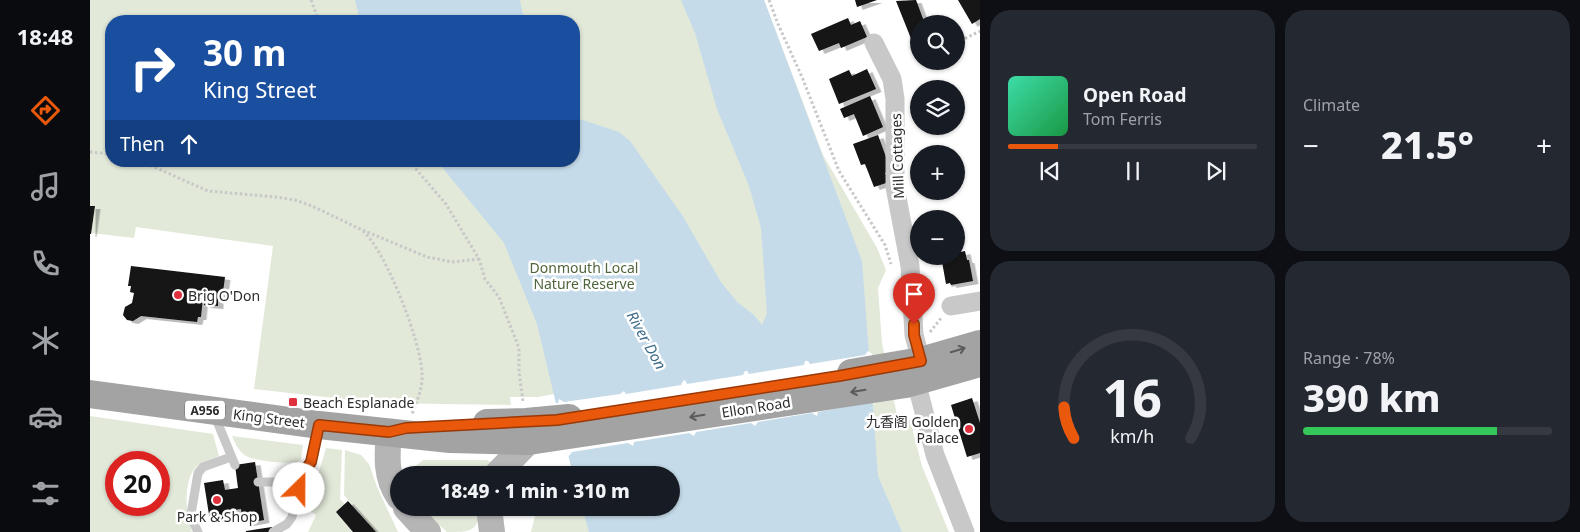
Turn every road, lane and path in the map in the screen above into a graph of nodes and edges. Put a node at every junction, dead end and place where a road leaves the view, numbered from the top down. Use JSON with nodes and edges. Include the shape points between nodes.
{"nodes":[{"id":1,"x":311,"y":0,"type":"edge"},
{"id":2,"x":769,"y":0,"type":"edge"},
{"id":3,"x":317,"y":15,"type":"edge"},
{"id":4,"x":980,"y":31,"type":"edge"},
{"id":5,"x":965,"y":38,"type":"edge"},
{"id":6,"x":874,"y":42,"type":"dead end"},
{"id":7,"x":90,"y":152,"type":"edge"},
{"id":8,"x":105,"y":153,"type":"edge"},
{"id":9,"x":154,"y":167,"type":"edge"},
{"id":10,"x":414,"y":167,"type":"edge"},
{"id":11,"x":360,"y":229,"type":"junction"},
{"id":12,"x":479,"y":259,"type":"junction"},
{"id":13,"x":893,"y":272,"type":"dead end"},
{"id":14,"x":980,"y":301,"type":"edge"},
{"id":15,"x":951,"y":306,"type":"joint"},
{"id":16,"x":980,"y":344,"type":"edge"},
{"id":17,"x":980,"y":363,"type":"edge"},
{"id":18,"x":914,"y":366,"type":"junction"},
{"id":19,"x":90,"y":394,"type":"edge"},
{"id":20,"x":213,"y":411,"type":"junction"},
{"id":21,"x":319,"y":425,"type":"junction"},
{"id":22,"x":528,"y":432,"type":"junction"},
{"id":23,"x":404,"y":435,"type":"junction"},
{"id":24,"x":481,"y":449,"type":"dead end"},
{"id":25,"x":503,"y":466,"type":"edge"},
{"id":26,"x":301,"y":476,"type":"junction"},
{"id":27,"x":390,"y":479,"type":"edge"},
{"id":28,"x":258,"y":482,"type":"dead end"},
{"id":29,"x":413,"y":516,"type":"edge"},
{"id":30,"x":198,"y":532,"type":"edge"},
{"id":31,"x":273,"y":532,"type":"edge"},
{"id":32,"x":428,"y":532,"type":"edge"},
{"id":33,"x":965,"y":532,"type":"edge"}],
"edges":[{"from":1,"to":3,"type":"path"},
{"from":2,"to":13,"type":"path","via":[[839,172],[885,245]]},
{"from":4,"to":5,"type":"path"},
{"from":6,"to":18,"type":"street","name":"Mill Cottages","via":[[892,79],[895,187],[910,266]]},
{"from":7,"to":8,"type":"path"},
{"from":9,"to":11,"type":"path","via":[[208,191],[295,200]]},
{"from":10,"to":12,"type":"path","via":[[446,204]]},
{"from":11,"to":12,"type":"path","via":[[427,257],[452,262]]},
{"from":11,"to":23,"type":"path","via":[[371,238],[378,251],[410,321],[418,350],[421,389]]},
{"from":12,"to":22,"type":"path","via":[[485,279],[499,296],[519,348],[519,372]]},
{"from":14,"to":15,"type":"street"},
{"from":15,"to":18,"type":"path"},
{"from":18,"to":16,"type":"main road","name":"Ellon Road","number":"A956","one_way":true},
{"from":17,"to":18,"type":"main road","name":"Ellon Road","number":"A956"},
{"from":18,"to":22,"type":"main road","name":"Ellon Road","number":"A956","via":[[566,418]]},
{"from":18,"to":33,"type":"street","name":"Mill Cottages","via":[[935,455]]},
{"from":19,"to":20,"type":"main road","name":"King Street","number":"A956"},
{"from":20,"to":21,"type":"main road","name":"King Street","number":"A956"},
{"from":20,"to":30,"type":"lane","via":[[233,461],[203,467],[198,473],[191,514]]},
{"from":21,"to":23,"type":"main road","name":"King Street","number":"A956"},
{"from":21,"to":26,"type":"lane","via":[[311,462]]},
{"from":22,"to":23,"type":"main road","name":"King Street","number":"A956","via":[[450,439]]},
{"from":22,"to":24,"type":"lane","via":[[508,449]]},
{"from":22,"to":25,"type":"street"},
{"from":23,"to":27,"type":"street","via":[[388,468]]},
{"from":26,"to":28,"type":"lane"},
{"from":26,"to":31,"type":"lane","via":[[292,517]]},
{"from":29,"to":32,"type":"street"}]}
